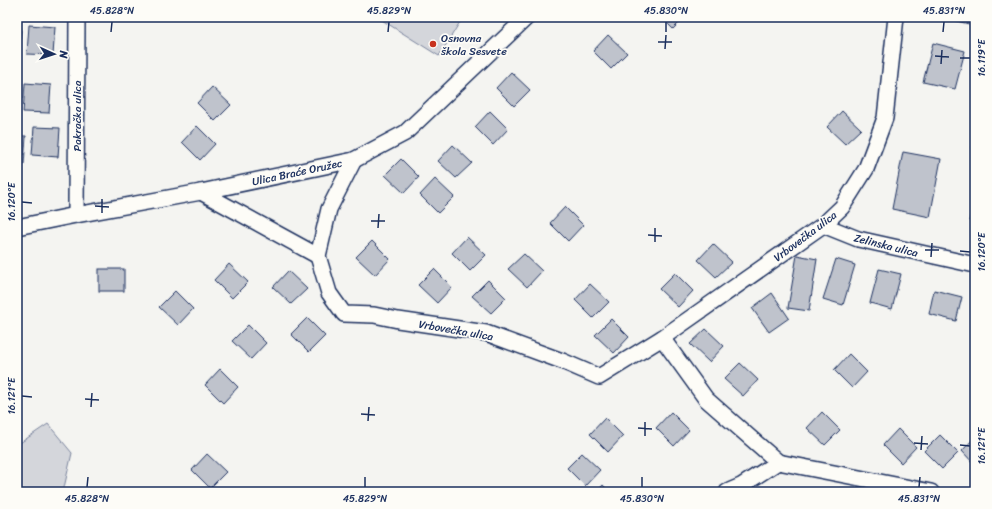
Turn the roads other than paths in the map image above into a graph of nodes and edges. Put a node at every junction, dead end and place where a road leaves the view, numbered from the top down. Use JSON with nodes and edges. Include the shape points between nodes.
{"nodes":[{"id":1,"x":77,"y":17,"type":"edge"},
{"id":2,"x":528,"y":17,"type":"edge"},
{"id":3,"x":896,"y":17,"type":"edge"},
{"id":4,"x":354,"y":160,"type":"junction"},
{"id":5,"x":201,"y":192,"type":"junction"},
{"id":6,"x":76,"y":215,"type":"junction"},
{"id":7,"x":823,"y":225,"type":"junction"},
{"id":8,"x":17,"y":227,"type":"edge"},
{"id":9,"x":318,"y":256,"type":"junction"},
{"id":10,"x":975,"y":265,"type":"edge"},
{"id":11,"x":662,"y":338,"type":"junction"},
{"id":12,"x":778,"y":462,"type":"junction"},
{"id":13,"x":727,"y":492,"type":"edge"},
{"id":14,"x":931,"y":492,"type":"edge"}],
"edges":[{"from":1,"to":6,"type":"street","name":"Pakračka ulica"},
{"from":2,"to":4,"type":"street","name":"Ulica Braće Oružec","via":[[405,133]]},
{"from":3,"to":7,"type":"street","name":"Vrbovečka ulica","via":[[885,118],[866,169],[842,207]]},
{"from":4,"to":5,"type":"street","name":"Ulica Braće Oružec"},
{"from":4,"to":9,"type":"street","name":"Vrbovečka ulica","via":[[329,209]]},
{"from":5,"to":6,"type":"street","name":"Ulica Braće Oružec"},
{"from":5,"to":9,"type":"street"},
{"from":6,"to":8,"type":"street","name":"Ulica Braće Oružec"},
{"from":7,"to":10,"type":"street","name":"Zelinska ulica","via":[[858,239]]},
{"from":7,"to":11,"type":"street","name":"Vrbovečka ulica"},
{"from":9,"to":11,"type":"street","name":"Vrbovečka ulica","via":[[329,293],[344,314],[374,315],[486,333],[599,377]]},
{"from":11,"to":12,"type":"street","via":[[706,399]]},
{"from":12,"to":13,"type":"street","via":[[742,486]]},
{"from":12,"to":14,"type":"street"}]}
